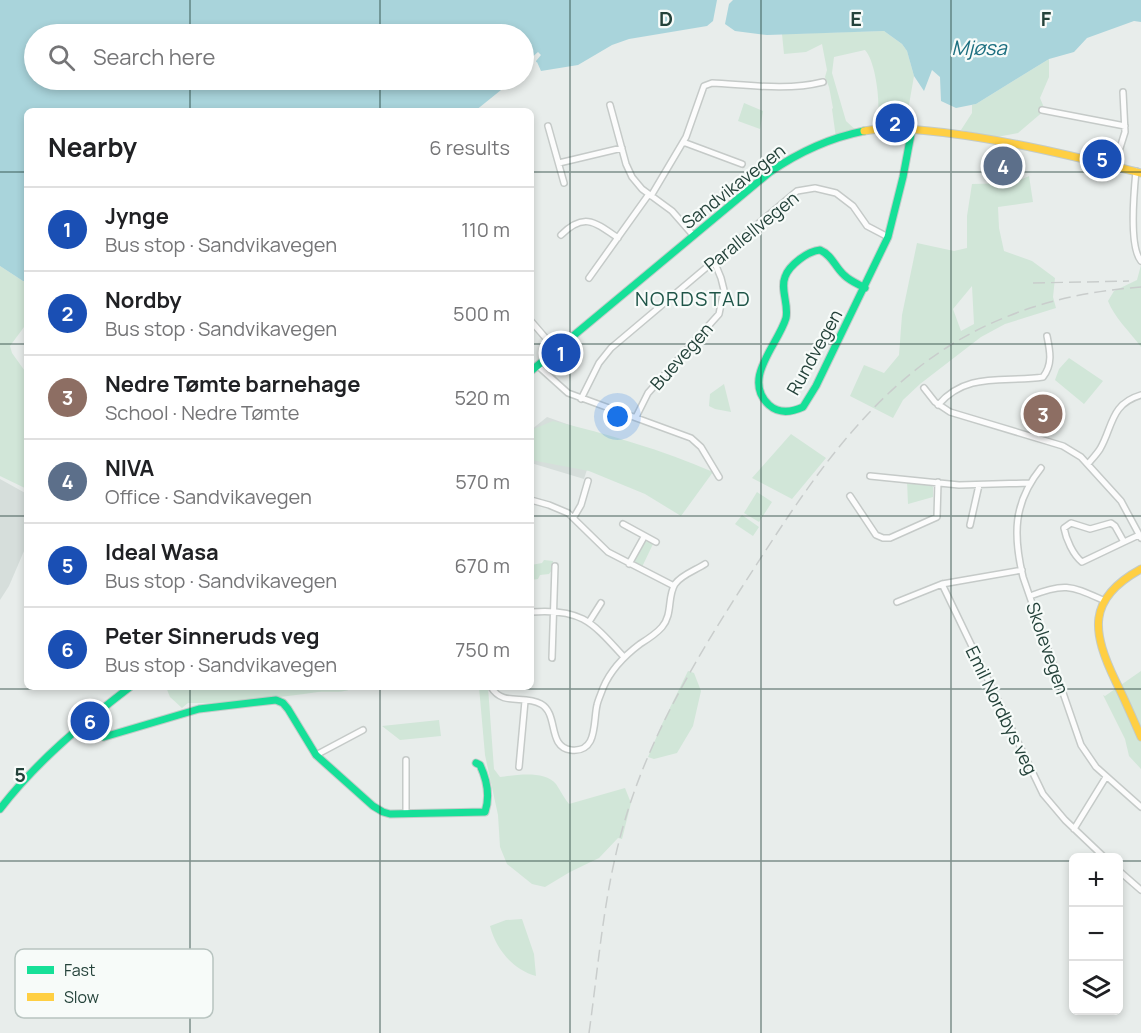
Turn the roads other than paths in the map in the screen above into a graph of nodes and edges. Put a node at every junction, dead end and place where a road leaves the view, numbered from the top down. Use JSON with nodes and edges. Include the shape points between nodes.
{"nodes":[{"id":1,"x":823,"y":82,"type":"dead end"},
{"id":2,"x":1123,"y":92,"type":"dead end"},
{"id":3,"x":610,"y":105,"type":"dead end"},
{"id":4,"x":1042,"y":110,"type":"dead end"},
{"id":5,"x":548,"y":126,"type":"dead end"},
{"id":6,"x":1125,"y":126,"type":"junction"},
{"id":7,"x":912,"y":129,"type":"junction"},
{"id":8,"x":683,"y":142,"type":"junction"},
{"id":9,"x":622,"y":148,"type":"junction"},
{"id":10,"x":559,"y":164,"type":"junction"},
{"id":11,"x":742,"y":164,"type":"dead end"},
{"id":12,"x":1114,"y":166,"type":"junction"},
{"id":13,"x":1138,"y":172,"type":"edge"},
{"id":14,"x":564,"y":183,"type":"dead end"},
{"id":15,"x":650,"y":195,"type":"junction"},
{"id":16,"x":1134,"y":211,"type":"junction"},
{"id":17,"x":1141,"y":212,"type":"edge"},
{"id":18,"x":561,"y":235,"type":"dead end"},
{"id":19,"x":693,"y":235,"type":"junction"},
{"id":20,"x":888,"y":237,"type":"junction"},
{"id":21,"x":618,"y":238,"type":"junction"},
{"id":22,"x":714,"y":261,"type":"junction"},
{"id":23,"x":1141,"y":261,"type":"edge"},
{"id":24,"x":589,"y":278,"type":"dead end"},
{"id":25,"x":865,"y":288,"type":"junction"},
{"id":26,"x":534,"y":324,"type":"edge"},
{"id":27,"x":1047,"y":336,"type":"dead end"},
{"id":28,"x":556,"y":350,"type":"junction"},
{"id":29,"x":538,"y":366,"type":"junction"},
{"id":30,"x":534,"y":369,"type":"edge"},
{"id":31,"x":924,"y":388,"type":"dead end"},
{"id":32,"x":1141,"y":395,"type":"edge"},
{"id":33,"x":581,"y":399,"type":"junction"},
{"id":34,"x":938,"y":405,"type":"junction"},
{"id":35,"x":636,"y":417,"type":"junction"},
{"id":36,"x":1088,"y":464,"type":"junction"},
{"id":37,"x":1041,"y":468,"type":"dead end"},
{"id":38,"x":870,"y":476,"type":"dead end"},
{"id":39,"x":719,"y":477,"type":"dead end"},
{"id":40,"x":588,"y":482,"type":"dead end"},
{"id":41,"x":938,"y":482,"type":"junction"},
{"id":42,"x":1030,"y":483,"type":"junction"},
{"id":43,"x":979,"y":484,"type":"junction"},
{"id":44,"x":850,"y":496,"type":"dead end"},
{"id":45,"x":534,"y":502,"type":"edge"},
{"id":46,"x":574,"y":517,"type":"junction"},
{"id":47,"x":622,"y":524,"type":"dead end"},
{"id":48,"x":970,"y":525,"type":"dead end"},
{"id":49,"x":644,"y":537,"type":"junction"},
{"id":50,"x":1140,"y":537,"type":"edge"},
{"id":51,"x":656,"y":542,"type":"dead end"},
{"id":52,"x":1124,"y":542,"type":"junction"},
{"id":53,"x":629,"y":564,"type":"junction"},
{"id":54,"x":705,"y":564,"type":"dead end"},
{"id":55,"x":555,"y":566,"type":"dead end"},
{"id":56,"x":1141,"y":569,"type":"edge"},
{"id":57,"x":1022,"y":570,"type":"junction"},
{"id":58,"x":942,"y":584,"type":"junction"},
{"id":59,"x":674,"y":586,"type":"junction"},
{"id":60,"x":1030,"y":596,"type":"junction"},
{"id":61,"x":1105,"y":601,"type":"junction"},
{"id":62,"x":897,"y":602,"type":"dead end"},
{"id":63,"x":601,"y":603,"type":"dead end"},
{"id":64,"x":553,"y":610,"type":"junction"},
{"id":65,"x":534,"y":612,"type":"edge"},
{"id":66,"x":589,"y":622,"type":"junction"},
{"id":67,"x":552,"y":648,"type":"junction"},
{"id":68,"x":559,"y":649,"type":"dead end"},
{"id":69,"x":623,"y":656,"type":"junction"},
{"id":70,"x":552,"y":658,"type":"dead end"},
{"id":71,"x":126,"y":690,"type":"edge"},
{"id":72,"x":494,"y":690,"type":"edge"},
{"id":73,"x":525,"y":701,"type":"junction"},
{"id":74,"x":84,"y":722,"type":"junction"},
{"id":75,"x":363,"y":730,"type":"dead end"},
{"id":76,"x":1141,"y":737,"type":"edge"},
{"id":77,"x":316,"y":755,"type":"junction"},
{"id":78,"x":406,"y":760,"type":"dead end"},
{"id":79,"x":476,"y":763,"type":"dead end"},
{"id":80,"x":519,"y":766,"type":"dead end"},
{"id":81,"x":1106,"y":777,"type":"junction"},
{"id":82,"x":1141,"y":807,"type":"edge"},
{"id":83,"x":0,"y":809,"type":"edge"},
{"id":84,"x":406,"y":814,"type":"junction"},
{"id":85,"x":1074,"y":829,"type":"junction"},
{"id":86,"x":1100,"y":853,"type":"edge"},
{"id":87,"x":1123,"y":874,"type":"edge"},
{"id":88,"x":1141,"y":890,"type":"edge"}],
"edges":[{"from":1,"to":8,"type":"street","via":[[784,87],[706,84]]},
{"from":2,"to":6,"type":"street"},
{"from":3,"to":9,"type":"street"},
{"from":4,"to":6,"type":"street"},
{"from":5,"to":10,"type":"street"},
{"from":6,"to":12,"type":"street"},
{"from":7,"to":12,"type":"street","name":"Sandvikavegen","via":[[989,139]]},
{"from":7,"to":19,"type":"street","name":"Sandvikavegen","via":[[867,130],[809,148],[770,172]]},
{"from":7,"to":20,"type":"street","name":"Rundvegen"},
{"from":8,"to":11,"type":"street"},
{"from":8,"to":15,"type":"street"},
{"from":9,"to":10,"type":"street"},
{"from":9,"to":15,"type":"street","via":[[632,177]]},
{"from":10,"to":14,"type":"street"},
{"from":12,"to":13,"type":"street","name":"Sandvikavegen"},
{"from":13,"to":16,"type":"street","name":"Sandvikavegen"},
{"from":15,"to":19,"type":"street","via":[[672,211]]},
{"from":15,"to":21,"type":"street"},
{"from":16,"to":17,"type":"street"},
{"from":16,"to":23,"type":"street","name":"Sandvikavegen","via":[[1136,251]]},
{"from":18,"to":21,"type":"street","via":[[583,220],[596,223]]},
{"from":19,"to":28,"type":"street","name":"Sandvikavegen"},
{"from":20,"to":22,"type":"street","name":"Parallellvegen","via":[[867,226],[853,206],[836,193],[806,188],[789,197]]},
{"from":20,"to":25,"type":"street","name":"Rundvegen"},
{"from":21,"to":24,"type":"street"},
{"from":22,"to":33,"type":"street","name":"Parallellvegen","via":[[611,348],[598,363]]},
{"from":22,"to":35,"type":"street","name":"Buevegen","via":[[723,290],[719,314],[648,393]]},
{"from":25,"to":25,"type":"street","name":"Rundvegen","via":[[807,403],[788,411],[770,406],[761,394],[759,376],[786,316],[787,273],[805,256],[820,250],[847,278]]},
{"from":26,"to":28,"type":"street"},
{"from":27,"to":34,"type":"street","via":[[1050,365],[1043,377],[979,381],[950,393]]},
{"from":28,"to":29,"type":"street","name":"Sandvikavegen"},
{"from":29,"to":30,"type":"street","name":"Sandvikavegen"},
{"from":29,"to":33,"type":"street","via":[[560,387]]},
{"from":31,"to":34,"type":"street"},
{"from":32,"to":36,"type":"street","via":[[1114,414],[1101,446]]},
{"from":33,"to":35,"type":"street"},
{"from":34,"to":36,"type":"street","via":[[1067,447]]},
{"from":35,"to":39,"type":"street","via":[[697,442]]},
{"from":36,"to":50,"type":"street","via":[[1121,501]]},
{"from":37,"to":42,"type":"street","name":"Skolevegen"},
{"from":38,"to":41,"type":"street"},
{"from":40,"to":46,"type":"street"},
{"from":41,"to":43,"type":"street"},
{"from":41,"to":44,"type":"street","via":[[937,517],[890,538],[876,535]]},
{"from":42,"to":43,"type":"street"},
{"from":42,"to":57,"type":"street","name":"Skolevegen","via":[[1017,526]]},
{"from":43,"to":48,"type":"street"},
{"from":45,"to":46,"type":"street"},
{"from":46,"to":53,"type":"street","via":[[601,548]]},
{"from":47,"to":49,"type":"street"},
{"from":49,"to":51,"type":"street"},
{"from":49,"to":53,"type":"street"},
{"from":50,"to":52,"type":"street"},
{"from":52,"to":52,"type":"street","via":[[1111,523],[1090,529],[1071,523],[1064,528],[1082,562]]},
{"from":53,"to":59,"type":"street"},
{"from":54,"to":59,"type":"street"},
{"from":55,"to":64,"type":"street"},
{"from":56,"to":61,"type":"street","via":[[1118,584]]},
{"from":57,"to":58,"type":"street"},
{"from":57,"to":60,"type":"street","name":"Skolevegen"},
{"from":58,"to":62,"type":"street"},
{"from":58,"to":85,"type":"street","name":"Emil Nordbys veg","via":[[1043,794]]},
{"from":59,"to":69,"type":"street","via":[[665,622]]},
{"from":60,"to":61,"type":"street","via":[[1069,586]]},
{"from":60,"to":81,"type":"street","name":"Skolevegen","via":[[1081,745]]},
{"from":61,"to":76,"type":"street","via":[[1098,621],[1099,642]]},
{"from":63,"to":66,"type":"street"},
{"from":64,"to":65,"type":"street"},
{"from":64,"to":66,"type":"street"},
{"from":64,"to":67,"type":"street"},
{"from":66,"to":69,"type":"street"},
{"from":67,"to":68,"type":"street"},
{"from":67,"to":70,"type":"street"},
{"from":69,"to":73,"type":"street","via":[[607,679],[597,706],[594,737],[584,747],[573,750],[560,745],[549,712],[541,704]]},
{"from":71,"to":74,"type":"street"},
{"from":72,"to":73,"type":"street","via":[[500,697]]},
{"from":73,"to":80,"type":"street"},
{"from":74,"to":77,"type":"street","via":[[95,735],[105,737],[199,709],[273,699],[288,709]]},
{"from":74,"to":83,"type":"street","via":[[37,764]]},
{"from":75,"to":77,"type":"street"},
{"from":77,"to":84,"type":"street","via":[[378,809],[387,814]]},
{"from":78,"to":84,"type":"street"},
{"from":79,"to":84,"type":"street","via":[[483,773],[488,806],[485,812]]},
{"from":81,"to":82,"type":"street","name":"Skolevegen"},
{"from":81,"to":85,"type":"street"},
{"from":85,"to":86,"type":"street","name":"Emil Nordbys veg"},
{"from":87,"to":88,"type":"street"}]}
